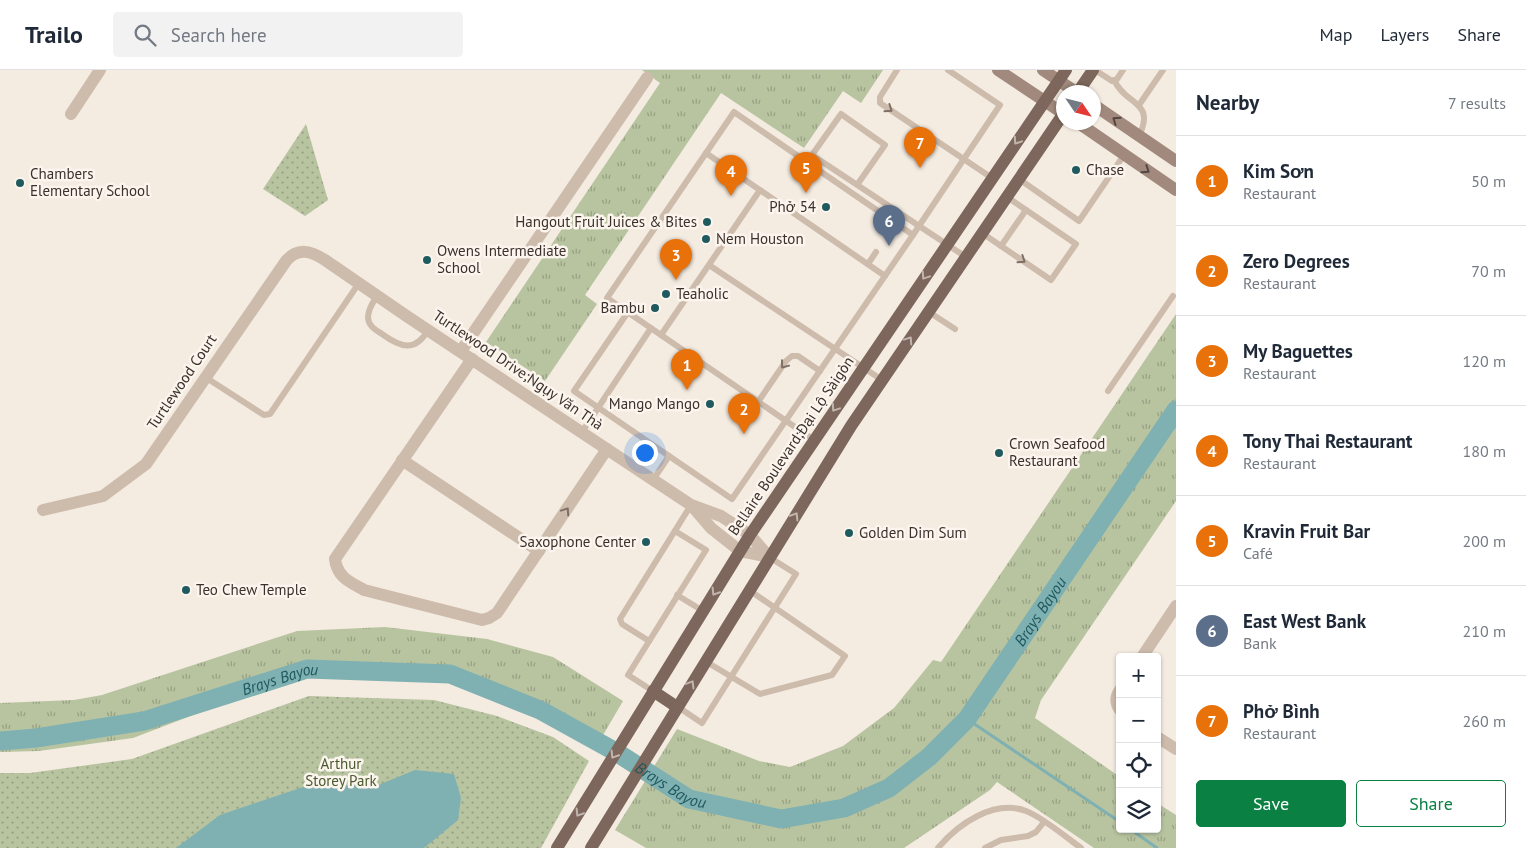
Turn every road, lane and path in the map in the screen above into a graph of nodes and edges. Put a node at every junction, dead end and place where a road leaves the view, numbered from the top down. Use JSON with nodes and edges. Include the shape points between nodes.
{"nodes":[{"id":1,"x":100,"y":70,"type":"edge"},
{"id":2,"x":897,"y":70,"type":"edge"},
{"id":3,"x":948,"y":70,"type":"edge"},
{"id":4,"x":998,"y":70,"type":"edge"},
{"id":5,"x":1043,"y":70,"type":"edge"},
{"id":6,"x":1094,"y":70,"type":"edge"},
{"id":7,"x":1123,"y":70,"type":"edge"},
{"id":8,"x":1163,"y":70,"type":"edge"},
{"id":9,"x":1062,"y":75,"type":"edge"},
{"id":10,"x":647,"y":78,"type":"dead end"},
{"id":11,"x":1114,"y":80,"type":"junction"},
{"id":12,"x":1071,"y":85,"type":"edge"},
{"id":13,"x":1082,"y":85,"type":"edge"},
{"id":14,"x":1044,"y":101,"type":"junction"},
{"id":15,"x":1139,"y":106,"type":"junction"},
{"id":16,"x":1056,"y":109,"type":"edge"},
{"id":17,"x":1101,"y":109,"type":"edge"},
{"id":18,"x":71,"y":114,"type":"dead end"},
{"id":19,"x":1056,"y":124,"type":"edge"},
{"id":20,"x":1088,"y":130,"type":"edge"},
{"id":21,"x":1139,"y":136,"type":"junction"},
{"id":22,"x":706,"y":153,"type":"junction"},
{"id":23,"x":1124,"y":155,"type":"junction"},
{"id":24,"x":964,"y":159,"type":"junction"},
{"id":25,"x":1176,"y":162,"type":"edge"},
{"id":26,"x":992,"y":178,"type":"junction"},
{"id":27,"x":1019,"y":179,"type":"junction"},
{"id":28,"x":857,"y":185,"type":"junction"},
{"id":29,"x":760,"y":190,"type":"junction"},
{"id":30,"x":1176,"y":190,"type":"edge"},
{"id":31,"x":1007,"y":197,"type":"junction"},
{"id":32,"x":1026,"y":210,"type":"junction"},
{"id":33,"x":919,"y":226,"type":"junction"},
{"id":34,"x":982,"y":233,"type":"junction"},
{"id":35,"x":913,"y":235,"type":"junction"},
{"id":36,"x":946,"y":245,"type":"junction"},
{"id":37,"x":1001,"y":246,"type":"junction"},
{"id":38,"x":876,"y":252,"type":"dead end"},
{"id":39,"x":966,"y":258,"type":"junction"},
{"id":40,"x":326,"y":260,"type":"joint"},
{"id":41,"x":868,"y":264,"type":"junction"},
{"id":42,"x":709,"y":265,"type":"junction"},
{"id":43,"x":885,"y":276,"type":"junction"},
{"id":44,"x":359,"y":283,"type":"junction"},
{"id":45,"x":377,"y":296,"type":"junction"},
{"id":46,"x":1173,"y":296,"type":"dead end"},
{"id":47,"x":628,"y":312,"type":"junction"},
{"id":48,"x":928,"y":312,"type":"junction"},
{"id":49,"x":652,"y":328,"type":"junction"},
{"id":50,"x":954,"y":329,"type":"dead end"},
{"id":51,"x":428,"y":330,"type":"junction"},
{"id":52,"x":661,"y":335,"type":"junction"},
{"id":53,"x":835,"y":349,"type":"junction"},
{"id":54,"x":460,"y":351,"type":"junction"},
{"id":55,"x":472,"y":359,"type":"junction"},
{"id":56,"x":863,"y":368,"type":"junction"},
{"id":57,"x":820,"y":371,"type":"junction"},
{"id":58,"x":205,"y":377,"type":"junction"},
{"id":59,"x":882,"y":380,"type":"junction"},
{"id":60,"x":1108,"y":391,"type":"dead end"},
{"id":61,"x":758,"y":402,"type":"junction"},
{"id":62,"x":598,"y":408,"type":"junction"},
{"id":63,"x":786,"y":420,"type":"junction"},
{"id":64,"x":582,"y":432,"type":"junction"},
{"id":65,"x":814,"y":440,"type":"junction"},
{"id":66,"x":607,"y":449,"type":"junction"},
{"id":67,"x":669,"y":456,"type":"junction"},
{"id":68,"x":402,"y":460,"type":"junction"},
{"id":69,"x":653,"y":480,"type":"junction"},
{"id":70,"x":692,"y":506,"type":"junction"},
{"id":71,"x":43,"y":510,"type":"dead end"},
{"id":72,"x":675,"y":531,"type":"junction"},
{"id":73,"x":750,"y":535,"type":"junction"},
{"id":74,"x":539,"y":551,"type":"junction"},
{"id":75,"x":740,"y":551,"type":"junction"},
{"id":76,"x":769,"y":557,"type":"junction"},
{"id":77,"x":749,"y":590,"type":"junction"},
{"id":78,"x":677,"y":595,"type":"junction"},
{"id":79,"x":774,"y":608,"type":"junction"},
{"id":80,"x":703,"y":611,"type":"junction"},
{"id":81,"x":1174,"y":614,"type":"edge"},
{"id":82,"x":649,"y":641,"type":"junction"},
{"id":83,"x":1145,"y":653,"type":"edge"},
{"id":84,"x":705,"y":661,"type":"junction"},
{"id":85,"x":731,"y":676,"type":"junction"},
{"id":86,"x":653,"y":692,"type":"junction"},
{"id":87,"x":677,"y":707,"type":"junction"},
{"id":88,"x":1161,"y":740,"type":"edge"},
{"id":89,"x":1176,"y":749,"type":"edge"},
{"id":90,"x":1044,"y":822,"type":"junction"},
{"id":91,"x":557,"y":848,"type":"edge"},
{"id":92,"x":591,"y":848,"type":"edge"},
{"id":93,"x":938,"y":848,"type":"edge"},
{"id":94,"x":985,"y":848,"type":"edge"},
{"id":95,"x":1080,"y":848,"type":"edge"}],
"edges":[{"from":1,"to":18,"type":"street"},
{"from":2,"to":24,"type":"lane","one_way":true,"via":[[880,96],[880,103]]},
{"from":3,"to":24,"type":"lane","via":[[1000,105]]},
{"from":4,"to":14,"type":"main road"},
{"from":5,"to":9,"type":"main road"},
{"from":6,"to":11,"type":"lane"},
{"from":6,"to":13,"type":"main road"},
{"from":7,"to":11,"type":"lane"},
{"from":8,"to":15,"type":"lane"},
{"from":9,"to":12,"type":"main road"},
{"from":9,"to":14,"type":"main road","name":"Bellaire Boulevard;Đại Lộ Sàigòn"},
{"from":10,"to":54,"type":"street"},
{"from":11,"to":15,"type":"lane","via":[[1119,90]]},
{"from":14,"to":16,"type":"main road"},
{"from":14,"to":26,"type":"main road","name":"Bellaire Boulevard;Đại Lộ Sàigòn","one_way":true},
{"from":15,"to":21,"type":"lane","via":[[1145,122]]},
{"from":21,"to":17,"type":"main road","one_way":true},
{"from":19,"to":27,"type":"main road"},
{"from":20,"to":23,"type":"main road"},
{"from":21,"to":25,"type":"main road"},
{"from":22,"to":29,"type":"lane"},
{"from":22,"to":35,"type":"lane","via":[[734,112]]},
{"from":22,"to":47,"type":"lane","via":[[607,298]]},
{"from":23,"to":27,"type":"lane","via":[[1079,221]]},
{"from":23,"to":30,"type":"main road","one_way":true},
{"from":24,"to":26,"type":"lane"},
{"from":24,"to":33,"type":"lane"},
{"from":26,"to":36,"type":"main road","name":"Bellaire Boulevard;Đại Lộ Sàigòn"},
{"from":27,"to":31,"type":"main road"},
{"from":28,"to":28,"type":"lane","via":[[885,145],[841,114],[812,155]]},
{"from":28,"to":33,"type":"lane"},
{"from":29,"to":41,"type":"lane"},
{"from":29,"to":42,"type":"lane"},
{"from":31,"to":32,"type":"lane"},
{"from":31,"to":34,"type":"main road"},
{"from":32,"to":37,"type":"lane"},
{"from":37,"to":32,"type":"lane","one_way":true,"via":[[1051,280],[1076,244]]},
{"from":33,"to":35,"type":"lane"},
{"from":33,"to":36,"type":"lane"},
{"from":34,"to":37,"type":"lane"},
{"from":34,"to":39,"type":"main road"},
{"from":35,"to":43,"type":"lane","via":[[904,242]]},
{"from":36,"to":39,"type":"lane"},
{"from":36,"to":56,"type":"main road","name":"Bellaire Boulevard;Đại Lộ Sàigòn","one_way":true},
{"from":38,"to":41,"type":"lane"},
{"from":39,"to":48,"type":"main road"},
{"from":40,"to":44,"type":"street","name":"Turtlewood Drive;Ngụy Văn Thà"},
{"from":40,"to":58,"type":"street","name":"Turtlewood Court","via":[[306,251],[290,256]]},
{"from":41,"to":43,"type":"lane"},
{"from":42,"to":52,"type":"lane"},
{"from":42,"to":53,"type":"lane"},
{"from":43,"to":53,"type":"lane"},
{"from":44,"to":45,"type":"street","name":"Turtlewood Drive;Ngụy Văn Thà"},
{"from":44,"to":58,"type":"lane","via":[[270,414],[264,415]]},
{"from":45,"to":51,"type":"street","name":"Turtlewood Drive;Ngụy Văn Thà"},
{"from":45,"to":51,"type":"lane","via":[[369,310],[368,321],[396,345],[417,343]]},
{"from":46,"to":60,"type":"lane"},
{"from":47,"to":49,"type":"lane"},
{"from":47,"to":62,"type":"lane","via":[[574,391]]},
{"from":48,"to":50,"type":"lane"},
{"from":59,"to":48,"type":"main road","one_way":true},
{"from":49,"to":52,"type":"lane"},
{"from":49,"to":62,"type":"lane"},
{"from":51,"to":54,"type":"street","name":"Turtlewood Drive;Ngụy Văn Thà"},
{"from":52,"to":61,"type":"lane"},
{"from":53,"to":56,"type":"lane"},
{"from":53,"to":57,"type":"lane"},
{"from":54,"to":55,"type":"street","name":"Turtlewood Drive;Ngụy Văn Thà"},
{"from":55,"to":64,"type":"street","name":"Turtlewood Drive;Ngụy Văn Thà"},
{"from":55,"to":68,"type":"street"},
{"from":56,"to":59,"type":"lane"},
{"from":56,"to":65,"type":"main road","name":"Bellaire Boulevard;Đại Lộ Sàigòn","one_way":true},
{"from":57,"to":61,"type":"lane","one_way":true,"via":[[798,356],[792,356]]},
{"from":57,"to":63,"type":"lane"},
{"from":58,"to":71,"type":"street","name":"Turtlewood Court","via":[[146,464],[103,496]]},
{"from":76,"to":59,"type":"main road","one_way":true},
{"from":61,"to":63,"type":"lane"},
{"from":62,"to":64,"type":"lane"},
{"from":62,"to":67,"type":"lane"},
{"from":63,"to":65,"type":"lane"},
{"from":63,"to":67,"type":"lane","via":[[732,499]]},
{"from":64,"to":66,"type":"street","name":"Turtlewood Drive;Ngụy Văn Thà"},
{"from":65,"to":73,"type":"main road","name":"Bellaire Boulevard;Đại Lộ Sàigòn"},
{"from":66,"to":69,"type":"street","name":"Turtlewood Drive;Ngụy Văn Thà"},
{"from":74,"to":66,"type":"street","one_way":true},
{"from":67,"to":69,"type":"lane"},
{"from":68,"to":74,"type":"street"},
{"from":68,"to":74,"type":"street","via":[[335,559],[336,568],[347,580],[364,590],[482,620],[497,613]]},
{"from":69,"to":70,"type":"street","name":"Turtlewood Drive;Ngụy Văn Thà"},
{"from":70,"to":72,"type":"lane"},
{"from":70,"to":73,"type":"street","name":"Turtlewood Drive;Ngụy Văn Thà","via":[[721,516]]},
{"from":70,"to":75,"type":"street","name":"Turtlewood Drive;Ngụy Văn Thà"},
{"from":72,"to":78,"type":"lane","via":[[706,550]]},
{"from":72,"to":82,"type":"lane","via":[[620,619],[622,624]]},
{"from":73,"to":75,"type":"main road","name":"Bellaire Boulevard;Đại Lộ Sàigòn"},
{"from":73,"to":76,"type":"street","name":"Turtlewood Drive;Ngụy Văn Thà"},
{"from":75,"to":76,"type":"street","name":"Turtlewood Drive;Ngụy Văn Thà"},
{"from":75,"to":80,"type":"main road","name":"Bellaire Boulevard;Đại Lộ Sàigòn","one_way":true},
{"from":76,"to":77,"type":"main road"},
{"from":76,"to":79,"type":"lane","via":[[796,574]]},
{"from":77,"to":79,"type":"lane"},
{"from":77,"to":84,"type":"main road"},
{"from":78,"to":80,"type":"lane"},
{"from":78,"to":82,"type":"lane"},
{"from":79,"to":85,"type":"lane"},
{"from":79,"to":85,"type":"lane","via":[[845,656],[832,675],[760,694]]},
{"from":80,"to":86,"type":"main road","name":"Bellaire Boulevard;Đại Lộ Sàigòn"},
{"from":81,"to":83,"type":"street"},
{"from":82,"to":86,"type":"lane","via":[[628,675]]},
{"from":84,"to":85,"type":"lane"},
{"from":87,"to":84,"type":"main road","one_way":true},
{"from":85,"to":87,"type":"lane","via":[[702,722]]},
{"from":86,"to":87,"type":"main road"},
{"from":86,"to":91,"type":"main road","name":"Bellaire Boulevard;Đại Lộ Sàigòn","one_way":true},
{"from":87,"to":92,"type":"main road"},
{"from":88,"to":89,"type":"street"},
{"from":90,"to":93,"type":"lane","via":[[1026,811],[1007,808],[985,812]]},
{"from":90,"to":94,"type":"lane","via":[[1028,836],[1001,840]]},
{"from":90,"to":95,"type":"lane"}]}
